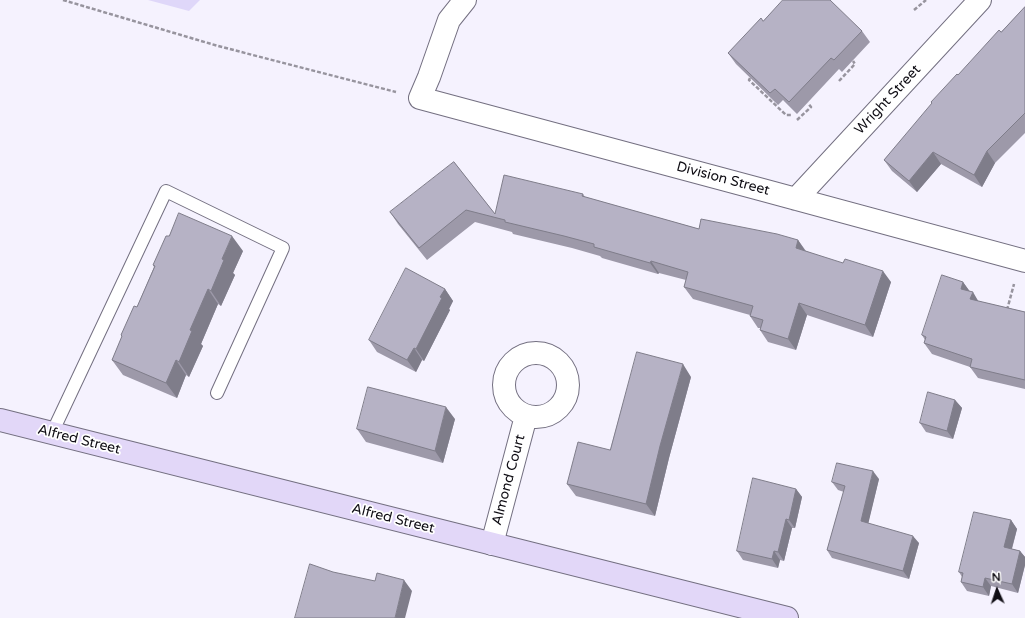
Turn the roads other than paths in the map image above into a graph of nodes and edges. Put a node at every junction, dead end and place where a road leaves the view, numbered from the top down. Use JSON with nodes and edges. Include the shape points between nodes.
{"nodes":[{"id":1,"x":465,"y":0,"type":"edge"},
{"id":2,"x":980,"y":0,"type":"edge"},
{"id":3,"x":796,"y":199,"type":"junction"},
{"id":4,"x":1023,"y":261,"type":"edge"},
{"id":5,"x":217,"y":394,"type":"dead end"},
{"id":6,"x":526,"y":416,"type":"dead end"},
{"id":7,"x":0,"y":420,"type":"edge"},
{"id":8,"x":52,"y":433,"type":"junction"},
{"id":9,"x":492,"y":544,"type":"junction"},
{"id":10,"x":787,"y":618,"type":"edge"}],
"edges":[{"from":1,"to":3,"type":"street","name":"Division Street","via":[[449,20],[420,98]]},
{"from":2,"to":3,"type":"street","name":"Wright Street"},
{"from":3,"to":4,"type":"street","name":"Division Street"},
{"from":5,"to":8,"type":"lane","via":[[284,248],[166,191]]},
{"from":6,"to":9,"type":"street","name":"Almond Court"},
{"from":7,"to":8,"type":"main road","name":"Alfred Street"},
{"from":8,"to":9,"type":"main road","name":"Alfred Street"},
{"from":9,"to":10,"type":"main road","name":"Alfred Street"}]}
